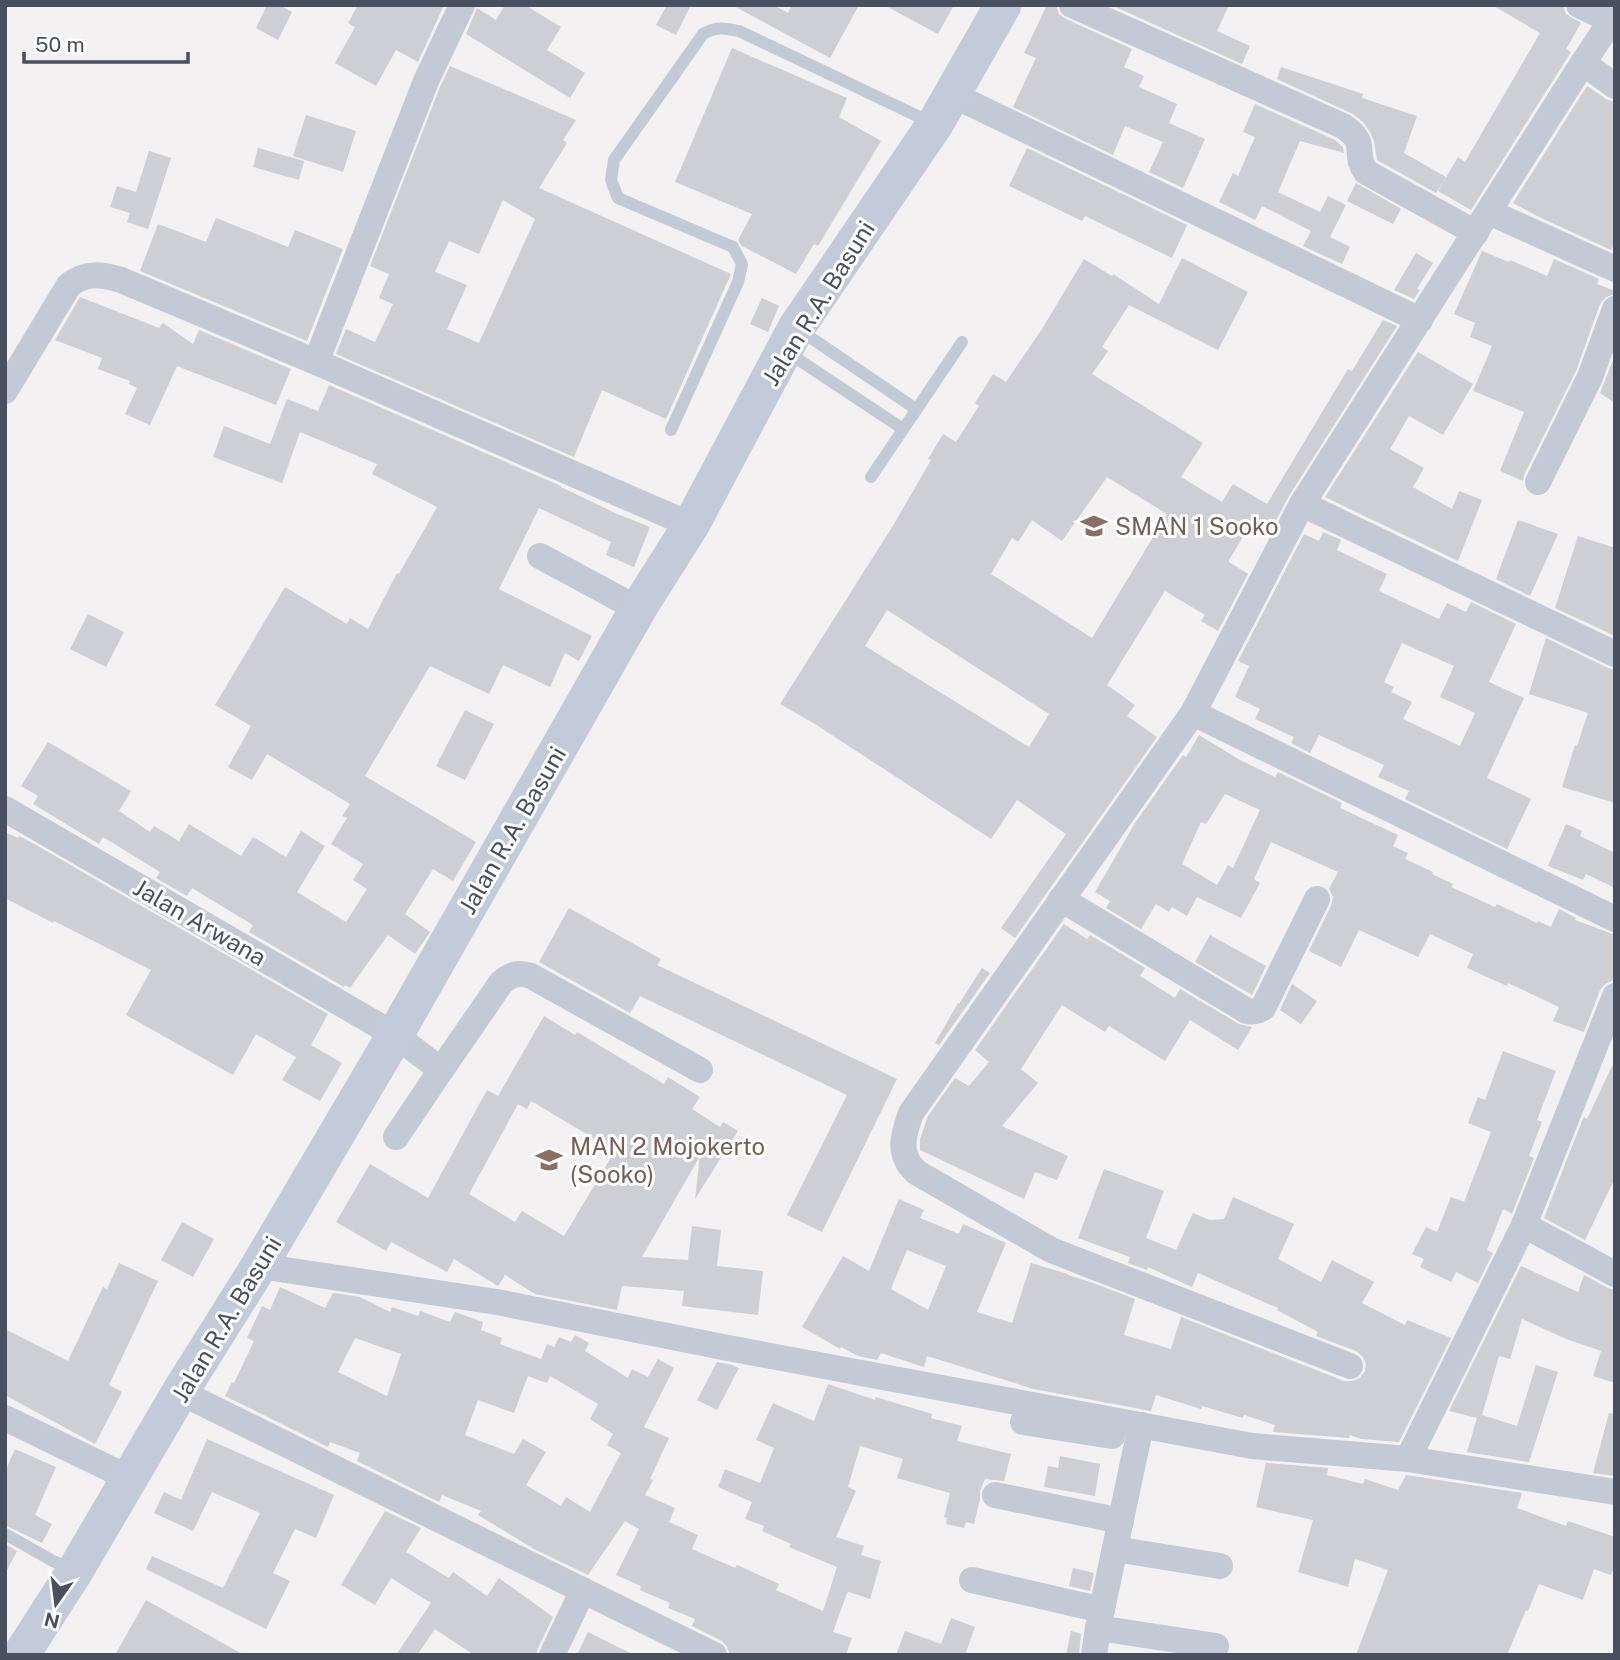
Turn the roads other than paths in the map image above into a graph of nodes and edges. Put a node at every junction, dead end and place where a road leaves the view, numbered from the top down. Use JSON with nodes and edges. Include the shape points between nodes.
{"nodes":[{"id":1,"x":462,"y":5,"type":"edge"},
{"id":2,"x":1003,"y":5,"type":"edge"},
{"id":3,"x":1072,"y":5,"type":"edge"},
{"id":4,"x":1579,"y":5,"type":"edge"},
{"id":5,"x":1613,"y":18,"type":"edge"},
{"id":6,"x":1583,"y":63,"type":"junction"},
{"id":7,"x":1615,"y":86,"type":"edge"},
{"id":8,"x":944,"y":110,"type":"junction"},
{"id":9,"x":1483,"y":222,"type":"junction"},
{"id":10,"x":1615,"y":269,"type":"edge"},
{"id":11,"x":1615,"y":309,"type":"edge"},
{"id":12,"x":1420,"y":320,"type":"junction"},
{"id":13,"x":790,"y":339,"type":"junction"},
{"id":14,"x":962,"y":342,"type":"dead end"},
{"id":15,"x":316,"y":362,"type":"junction"},
{"id":16,"x":5,"y":391,"type":"edge"},
{"id":17,"x":916,"y":409,"type":"junction"},
{"id":18,"x":903,"y":429,"type":"junction"},
{"id":19,"x":671,"y":430,"type":"dead end"},
{"id":20,"x":871,"y":477,"type":"dead end"},
{"id":21,"x":1538,"y":482,"type":"dead end"},
{"id":22,"x":1302,"y":504,"type":"junction"},
{"id":23,"x":691,"y":525,"type":"junction"},
{"id":24,"x":540,"y":556,"type":"dead end"},
{"id":25,"x":638,"y":609,"type":"junction"},
{"id":26,"x":1615,"y":654,"type":"edge"},
{"id":27,"x":1193,"y":713,"type":"junction"},
{"id":28,"x":5,"y":809,"type":"edge"},
{"id":29,"x":1061,"y":899,"type":"junction"},
{"id":30,"x":1317,"y":899,"type":"dead end"},
{"id":31,"x":1615,"y":919,"type":"edge"},
{"id":32,"x":1615,"y":996,"type":"edge"},
{"id":33,"x":395,"y":1035,"type":"junction"},
{"id":34,"x":441,"y":1070,"type":"junction"},
{"id":35,"x":700,"y":1070,"type":"dead end"},
{"id":36,"x":396,"y":1137,"type":"dead end"},
{"id":37,"x":1524,"y":1225,"type":"junction"},
{"id":38,"x":259,"y":1266,"type":"junction"},
{"id":39,"x":1615,"y":1274,"type":"edge"},
{"id":40,"x":1350,"y":1366,"type":"dead end"},
{"id":41,"x":180,"y":1392,"type":"junction"},
{"id":42,"x":5,"y":1419,"type":"edge"},
{"id":43,"x":1023,"y":1422,"type":"dead end"},
{"id":44,"x":1139,"y":1432,"type":"junction"},
{"id":45,"x":1408,"y":1459,"type":"junction"},
{"id":46,"x":129,"y":1478,"type":"junction"},
{"id":47,"x":1615,"y":1492,"type":"edge"},
{"id":48,"x":995,"y":1495,"type":"dead end"},
{"id":49,"x":1121,"y":1521,"type":"junction"},
{"id":50,"x":5,"y":1534,"type":"edge"},
{"id":51,"x":1115,"y":1549,"type":"junction"},
{"id":52,"x":1220,"y":1566,"type":"dead end"},
{"id":53,"x":75,"y":1571,"type":"junction"},
{"id":54,"x":972,"y":1580,"type":"dead end"},
{"id":55,"x":583,"y":1590,"type":"junction"},
{"id":56,"x":1100,"y":1619,"type":"junction"},
{"id":57,"x":1216,"y":1646,"type":"dead end"},
{"id":58,"x":1186,"y":1648,"type":"edge"},
{"id":59,"x":19,"y":1652,"type":"edge"},
{"id":60,"x":552,"y":1655,"type":"edge"},
{"id":61,"x":715,"y":1655,"type":"edge"},
{"id":62,"x":1094,"y":1655,"type":"edge"}],
"edges":[{"from":1,"to":15,"type":"street","via":[[426,81]]},
{"from":2,"to":8,"type":"main road","name":"Jalan R.A. Basuni"},
{"from":3,"to":9,"type":"street","via":[[1343,125],[1359,141],[1366,172]]},
{"from":4,"to":5,"type":"street"},
{"from":5,"to":6,"type":"street"},
{"from":6,"to":7,"type":"street"},
{"from":6,"to":9,"type":"street"},
{"from":8,"to":12,"type":"street"},
{"from":8,"to":13,"type":"main road","name":"Jalan R.A. Basuni"},
{"from":8,"to":19,"type":"lane","via":[[739,31],[712,28],[703,34],[614,160],[611,180],[618,198],[733,247],[742,264]]},
{"from":9,"to":10,"type":"street"},
{"from":9,"to":12,"type":"street"},
{"from":11,"to":21,"type":"street","via":[[1587,384]]},
{"from":12,"to":22,"type":"street"},
{"from":13,"to":17,"type":"lane"},
{"from":13,"to":18,"type":"lane"},
{"from":13,"to":23,"type":"main road","name":"Jalan R.A. Basuni"},
{"from":14,"to":17,"type":"lane"},
{"from":15,"to":16,"type":"street","via":[[121,280],[91,275],[69,285]]},
{"from":15,"to":23,"type":"street"},
{"from":17,"to":18,"type":"lane"},
{"from":18,"to":20,"type":"lane"},
{"from":22,"to":26,"type":"street"},
{"from":22,"to":27,"type":"street"},
{"from":23,"to":25,"type":"main road","name":"Jalan R.A. Basuni"},
{"from":24,"to":25,"type":"street"},
{"from":25,"to":33,"type":"main road","name":"Jalan R.A. Basuni"},
{"from":27,"to":29,"type":"street"},
{"from":27,"to":31,"type":"street"},
{"from":28,"to":33,"type":"street","name":"Jalan Arwana"},
{"from":29,"to":30,"type":"street","via":[[1253,1012],[1263,1008]]},
{"from":29,"to":40,"type":"street","via":[[911,1113],[903,1140],[909,1165],[1051,1250]]},
{"from":32,"to":37,"type":"street"},
{"from":33,"to":34,"type":"street","name":"Jalan Arwana"},
{"from":33,"to":38,"type":"main road","name":"Jalan R.A. Basuni"},
{"from":34,"to":35,"type":"street","via":[[501,983],[521,973]]},
{"from":34,"to":36,"type":"street"},
{"from":37,"to":39,"type":"street"},
{"from":37,"to":45,"type":"street"},
{"from":38,"to":41,"type":"main road","name":"Jalan R.A. Basuni"},
{"from":38,"to":44,"type":"street","via":[[497,1302]]},
{"from":41,"to":46,"type":"main road","name":"Jalan R.A. Basuni"},
{"from":41,"to":55,"type":"street"},
{"from":42,"to":46,"type":"street"},
{"from":43,"to":44,"type":"street"},
{"from":44,"to":45,"type":"street"},
{"from":44,"to":49,"type":"street"},
{"from":45,"to":47,"type":"street"},
{"from":46,"to":53,"type":"main road","name":"Jalan R.A. Basuni"},
{"from":48,"to":49,"type":"street"},
{"from":49,"to":51,"type":"street"},
{"from":50,"to":53,"type":"lane"},
{"from":51,"to":52,"type":"street"},
{"from":51,"to":56,"type":"street"},
{"from":53,"to":59,"type":"main road","name":"Jalan R.A. Basuni"},
{"from":54,"to":56,"type":"street"},
{"from":55,"to":60,"type":"street"},
{"from":55,"to":61,"type":"street"},
{"from":56,"to":58,"type":"street"},
{"from":56,"to":62,"type":"street"},
{"from":57,"to":58,"type":"street"}]}
